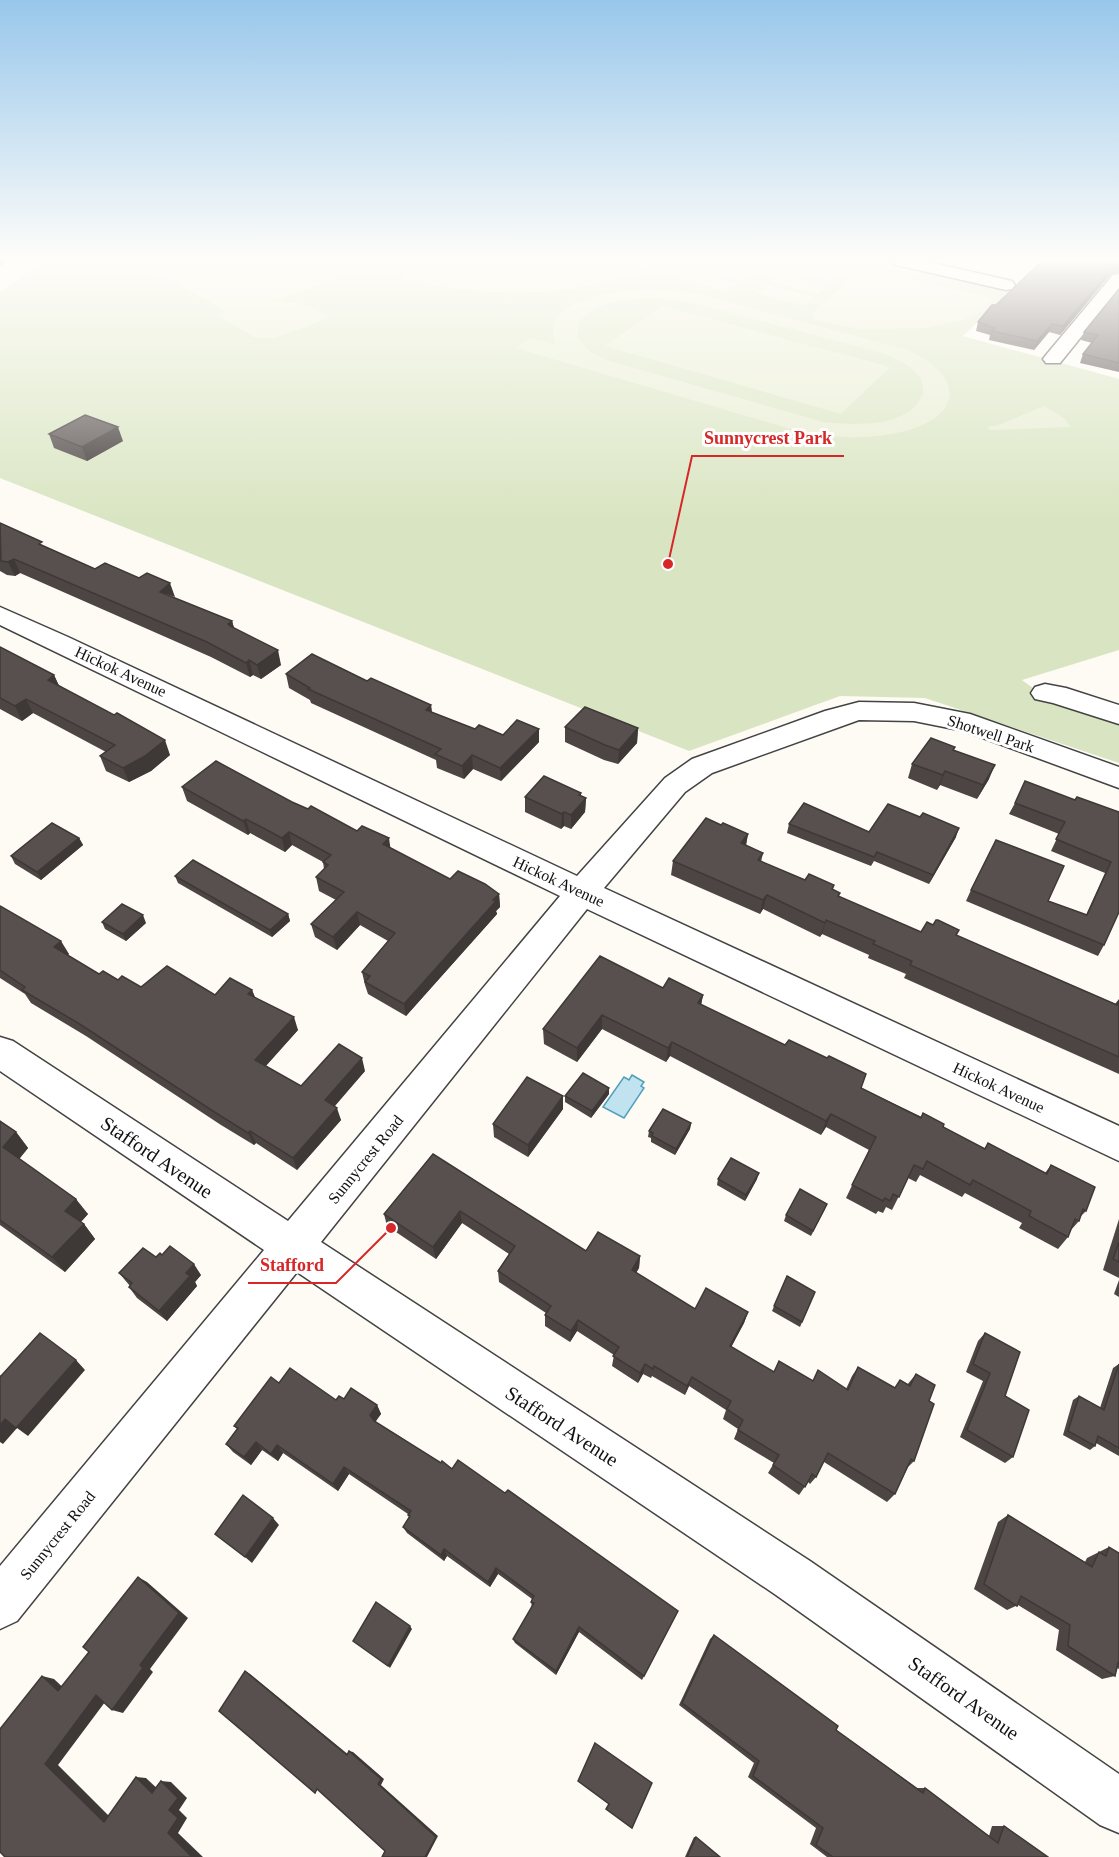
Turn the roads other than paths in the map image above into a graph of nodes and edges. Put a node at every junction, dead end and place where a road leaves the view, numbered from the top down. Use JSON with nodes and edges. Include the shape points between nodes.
{"nodes":[{"id":1,"x":1063,"y":347,"type":"edge"},
{"id":2,"x":1053,"y":359,"type":"dead end"},
{"id":3,"x":0,"y":615,"type":"edge"},
{"id":4,"x":1045,"y":693,"type":"dead end"},
{"id":5,"x":1119,"y":715,"type":"edge"},
{"id":6,"x":756,"y":745,"type":"joint"},
{"id":7,"x":1119,"y":778,"type":"edge"},
{"id":8,"x":582,"y":892,"type":"junction"},
{"id":9,"x":0,"y":1052,"type":"edge"},
{"id":10,"x":1119,"y":1144,"type":"edge"},
{"id":11,"x":292,"y":1248,"type":"junction"},
{"id":12,"x":0,"y":1604,"type":"edge"},
{"id":13,"x":1119,"y":1806,"type":"edge"}],
"edges":[{"from":1,"to":2,"type":"street"},
{"from":3,"to":8,"type":"street","name":"Hickok Avenue"},
{"from":4,"to":5,"type":"street"},
{"from":6,"to":7,"type":"street","name":"Shotwell Park","via":[[859,711],[914,712],[970,723]]},
{"from":6,"to":8,"type":"street","name":"Sunnycrest Road","via":[[702,766],[675,785]]},
{"from":8,"to":10,"type":"street","name":"Hickok Avenue"},
{"from":8,"to":11,"type":"street","name":"Sunnycrest Road"},
{"from":9,"to":11,"type":"street","name":"Stafford Avenue"},
{"from":11,"to":12,"type":"street","name":"Sunnycrest Road"},
{"from":11,"to":13,"type":"street","name":"Stafford Avenue","via":[[793,1578]]}]}
